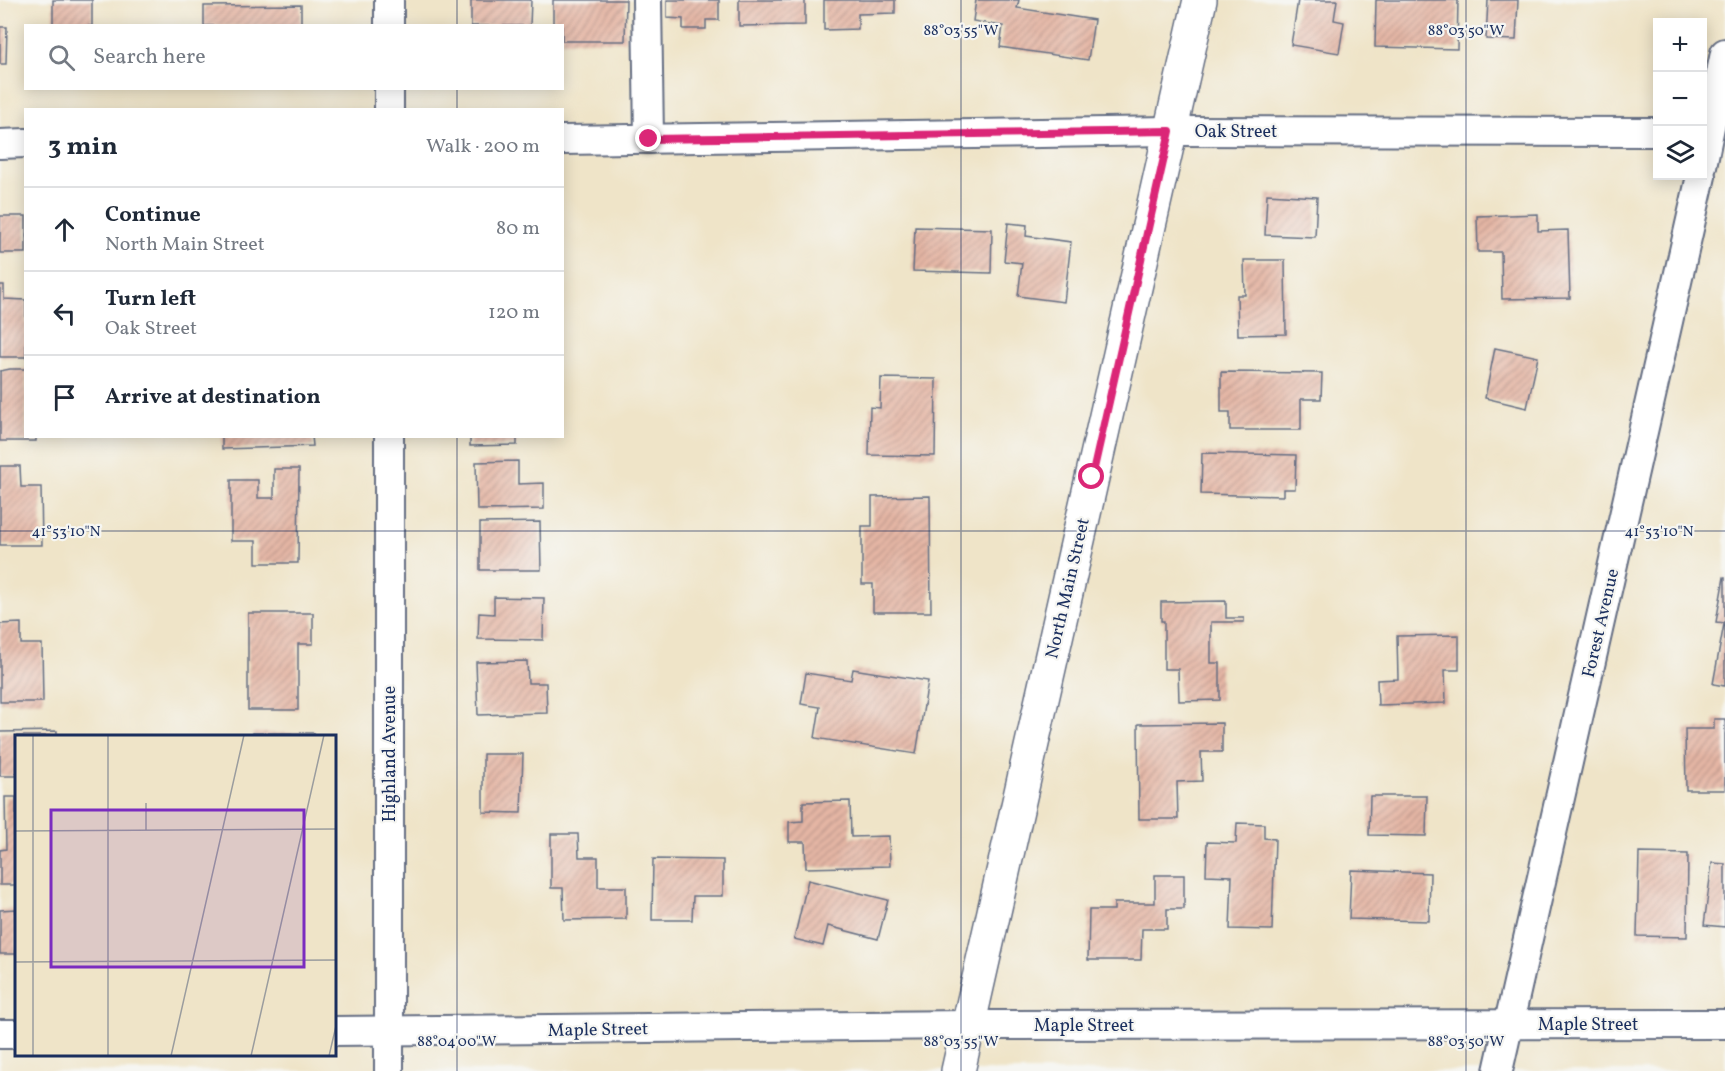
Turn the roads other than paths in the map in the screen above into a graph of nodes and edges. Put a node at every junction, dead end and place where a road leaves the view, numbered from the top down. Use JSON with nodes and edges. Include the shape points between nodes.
{"nodes":[{"id":1,"x":389,"y":0,"type":"edge"},
{"id":2,"x":647,"y":0,"type":"edge"},
{"id":3,"x":1200,"y":0,"type":"edge"},
{"id":4,"x":389,"y":24,"type":"edge"},
{"id":5,"x":1725,"y":52,"type":"edge"},
{"id":6,"x":389,"y":90,"type":"edge"},
{"id":7,"x":389,"y":108,"type":"edge"},
{"id":8,"x":1170,"y":131,"type":"junction"},
{"id":9,"x":1653,"y":132,"type":"edge"},
{"id":10,"x":1712,"y":132,"type":"edge"},
{"id":11,"x":649,"y":139,"type":"junction"},
{"id":12,"x":564,"y":140,"type":"edge"},
{"id":13,"x":24,"y":143,"type":"edge"},
{"id":14,"x":0,"y":144,"type":"edge"},
{"id":15,"x":1707,"y":149,"type":"edge"},
{"id":16,"x":1700,"y":180,"type":"edge"},
{"id":17,"x":389,"y":438,"type":"edge"},
{"id":18,"x":1508,"y":1024,"type":"junction"},
{"id":19,"x":1725,"y":1024,"type":"edge"},
{"id":20,"x":969,"y":1025,"type":"junction"},
{"id":21,"x":336,"y":1031,"type":"edge"},
{"id":22,"x":389,"y":1031,"type":"junction"},
{"id":23,"x":389,"y":1071,"type":"edge"},
{"id":24,"x":958,"y":1071,"type":"edge"},
{"id":25,"x":1498,"y":1071,"type":"edge"}],
"edges":[{"from":1,"to":4,"type":"street"},
{"from":2,"to":11,"type":"street"},
{"from":3,"to":8,"type":"street","name":"North Main Street"},
{"from":5,"to":10,"type":"street"},
{"from":6,"to":7,"type":"street"},
{"from":8,"to":9,"type":"street","name":"Oak Street"},
{"from":8,"to":11,"type":"street","name":"Oak Street"},
{"from":8,"to":20,"type":"street","name":"North Main Street"},
{"from":10,"to":15,"type":"street"},
{"from":11,"to":12,"type":"street","name":"Oak Street"},
{"from":13,"to":14,"type":"street"},
{"from":16,"to":18,"type":"street","name":"Forest Avenue"},
{"from":17,"to":22,"type":"street","name":"Highland Avenue"},
{"from":18,"to":19,"type":"street","name":"Maple Street"},
{"from":18,"to":20,"type":"street","name":"Maple Street"},
{"from":18,"to":25,"type":"street","name":"Forest Avenue"},
{"from":20,"to":22,"type":"street","name":"Maple Street"},
{"from":20,"to":24,"type":"street","name":"North Main Street"},
{"from":21,"to":22,"type":"street","name":"Maple Street"},
{"from":22,"to":23,"type":"street","name":"Highland Avenue"}]}
